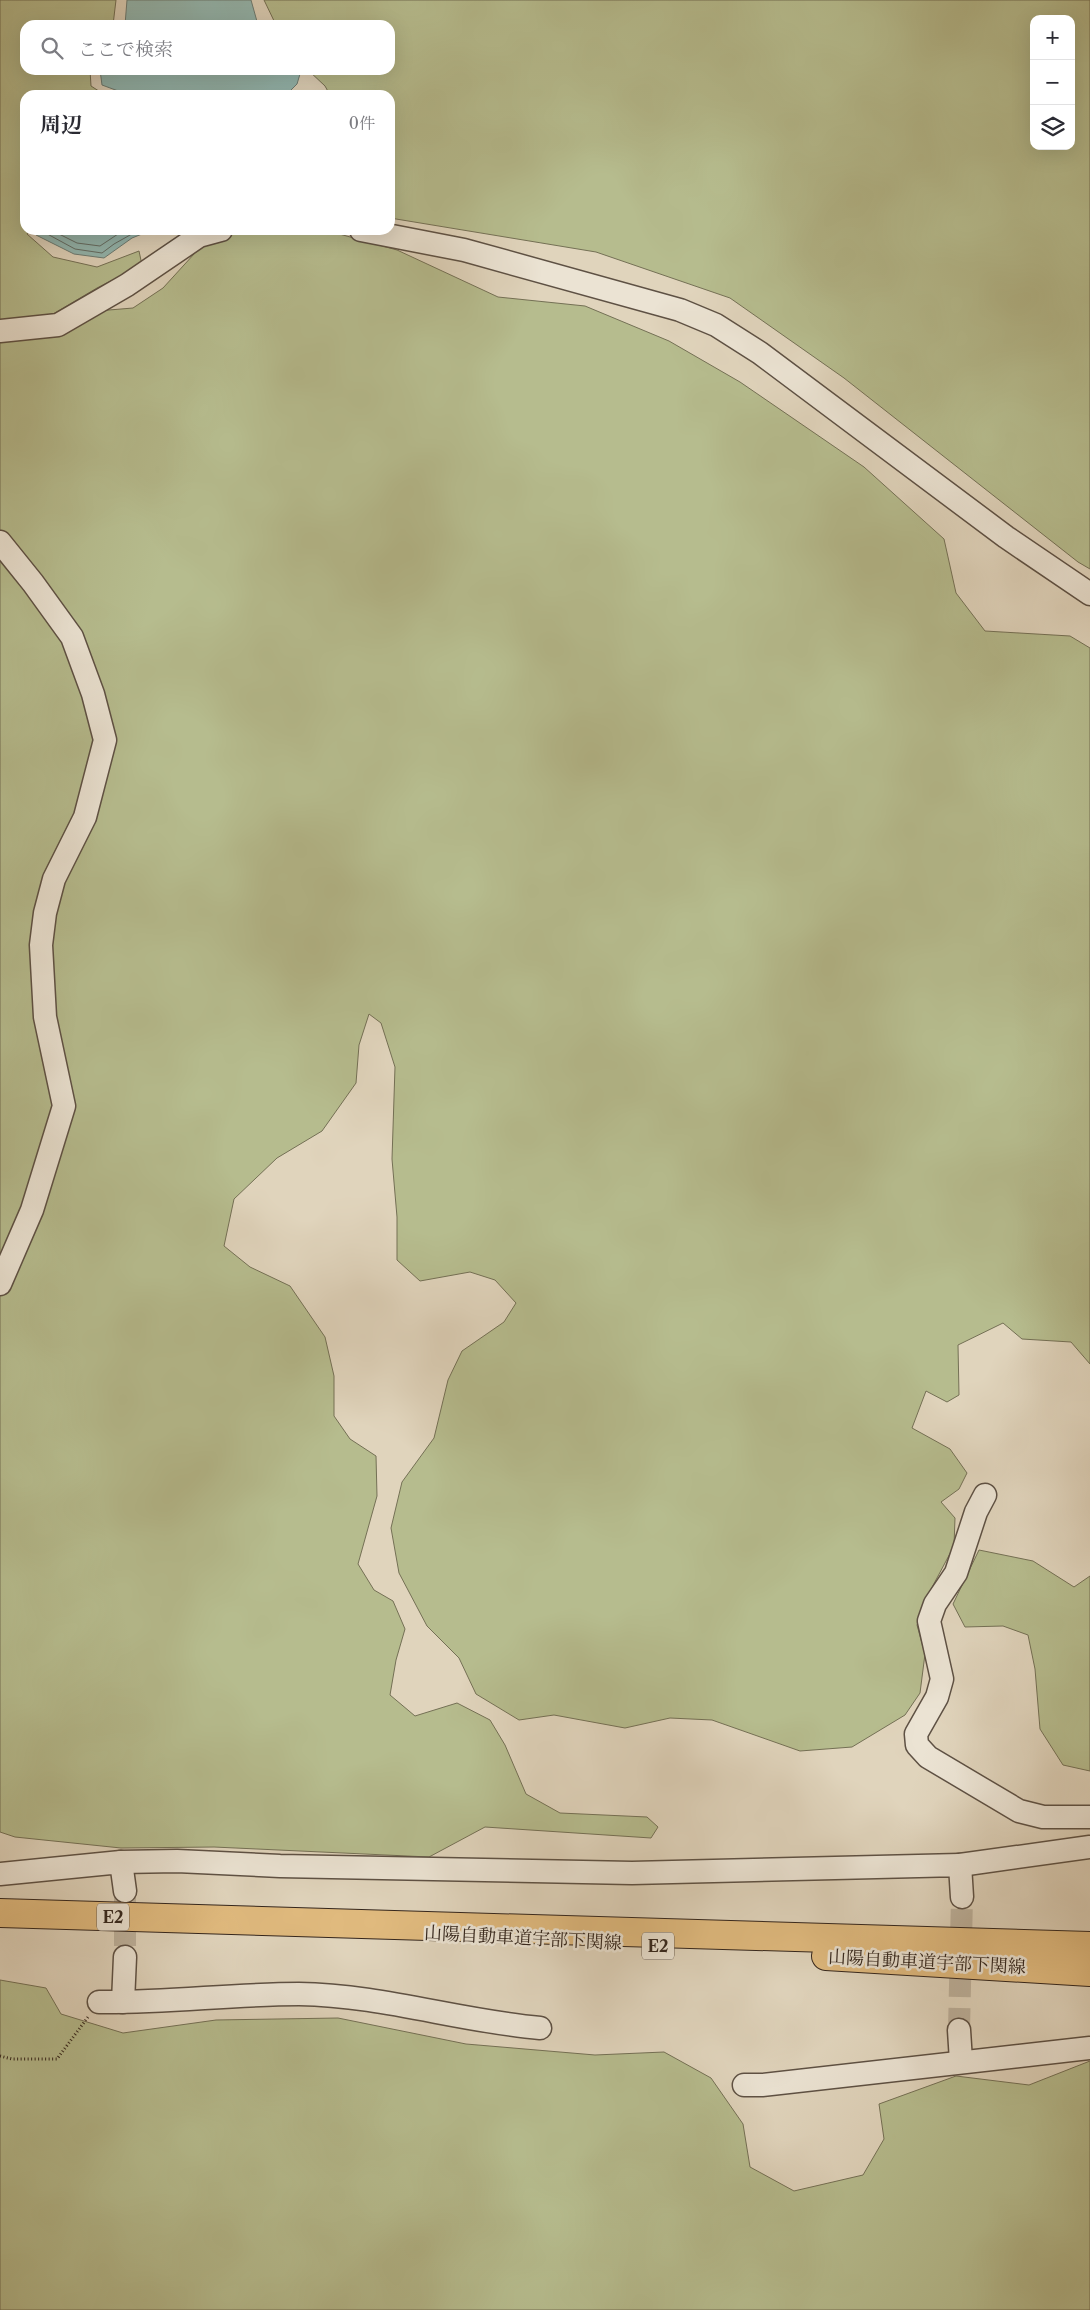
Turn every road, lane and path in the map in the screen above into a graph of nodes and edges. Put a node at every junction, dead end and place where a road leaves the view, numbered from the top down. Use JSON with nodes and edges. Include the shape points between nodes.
{"nodes":[{"id":1,"x":203,"y":235,"type":"edge"},
{"id":2,"x":387,"y":235,"type":"edge"},
{"id":3,"x":0,"y":331,"type":"edge"},
{"id":4,"x":0,"y":542,"type":"edge"},
{"id":5,"x":1090,"y":594,"type":"edge"},
{"id":6,"x":0,"y":1284,"type":"edge"},
{"id":7,"x":985,"y":1495,"type":"dead end"},
{"id":8,"x":1090,"y":1817,"type":"edge"},
{"id":9,"x":1090,"y":1847,"type":"edge"},
{"id":10,"x":121,"y":1862,"type":"junction"},
{"id":11,"x":960,"y":1865,"type":"junction"},
{"id":12,"x":0,"y":1874,"type":"edge"},
{"id":13,"x":125,"y":1891,"type":"tunnel mouth"},
{"id":14,"x":962,"y":1897,"type":"tunnel mouth"},
{"id":15,"x":0,"y":1913,"type":"edge"},
{"id":16,"x":226,"y":1921,"type":"junction"},
{"id":17,"x":1090,"y":1946,"type":"edge"},
{"id":18,"x":125,"y":1957,"type":"tunnel mouth"},
{"id":19,"x":1090,"y":1972,"type":"edge"},
{"id":20,"x":98,"y":2002,"type":"joint"},
{"id":21,"x":123,"y":2002,"type":"junction"},
{"id":22,"x":540,"y":2028,"type":"dead end"},
{"id":23,"x":959,"y":2030,"type":"tunnel mouth"},
{"id":24,"x":1090,"y":2048,"type":"edge"},
{"id":25,"x":0,"y":2056,"type":"edge"},
{"id":26,"x":961,"y":2061,"type":"junction"},
{"id":27,"x":744,"y":2085,"type":"dead end"}],
"edges":[{"from":1,"to":3,"type":"street","via":[[58,325]]},
{"from":2,"to":5,"type":"street","via":[[464,250],[680,310],[716,325],[760,353],[1006,537]]},
{"from":4,"to":6,"type":"street","via":[[72,637],[105,740],[85,817],[54,879],[41,945],[45,1016],[64,1106],[32,1210]]},
{"from":7,"to":8,"type":"street","via":[[976,1512],[956,1573],[935,1604],[929,1621],[942,1679],[937,1697],[916,1734],[917,1745],[928,1757],[1019,1812],[1044,1817]]},
{"from":9,"to":11,"type":"street"},
{"from":10,"to":11,"type":"street","via":[[632,1873]]},
{"from":10,"to":12,"type":"street"},
{"from":10,"to":13,"type":"street"},
{"from":11,"to":14,"type":"street"},
{"from":15,"to":16,"type":"highway","name":"山陽自動車道宇部下関線","number":"E2"},
{"from":16,"to":17,"type":"highway","name":"山陽自動車道宇部下関線","number":"E2"},
{"from":16,"to":19,"type":"highway","name":"山陽自動車道宇部下関線","number":"E2"},
{"from":18,"to":21,"type":"street"},
{"from":20,"to":21,"type":"street"},
{"from":20,"to":25,"type":"path","via":[[57,2059]]},
{"from":21,"to":22,"type":"street","via":[[300,1994],[361,1999],[499,2024]]},
{"from":23,"to":26,"type":"street"},
{"from":24,"to":26,"type":"street"},
{"from":26,"to":27,"type":"street"}]}
